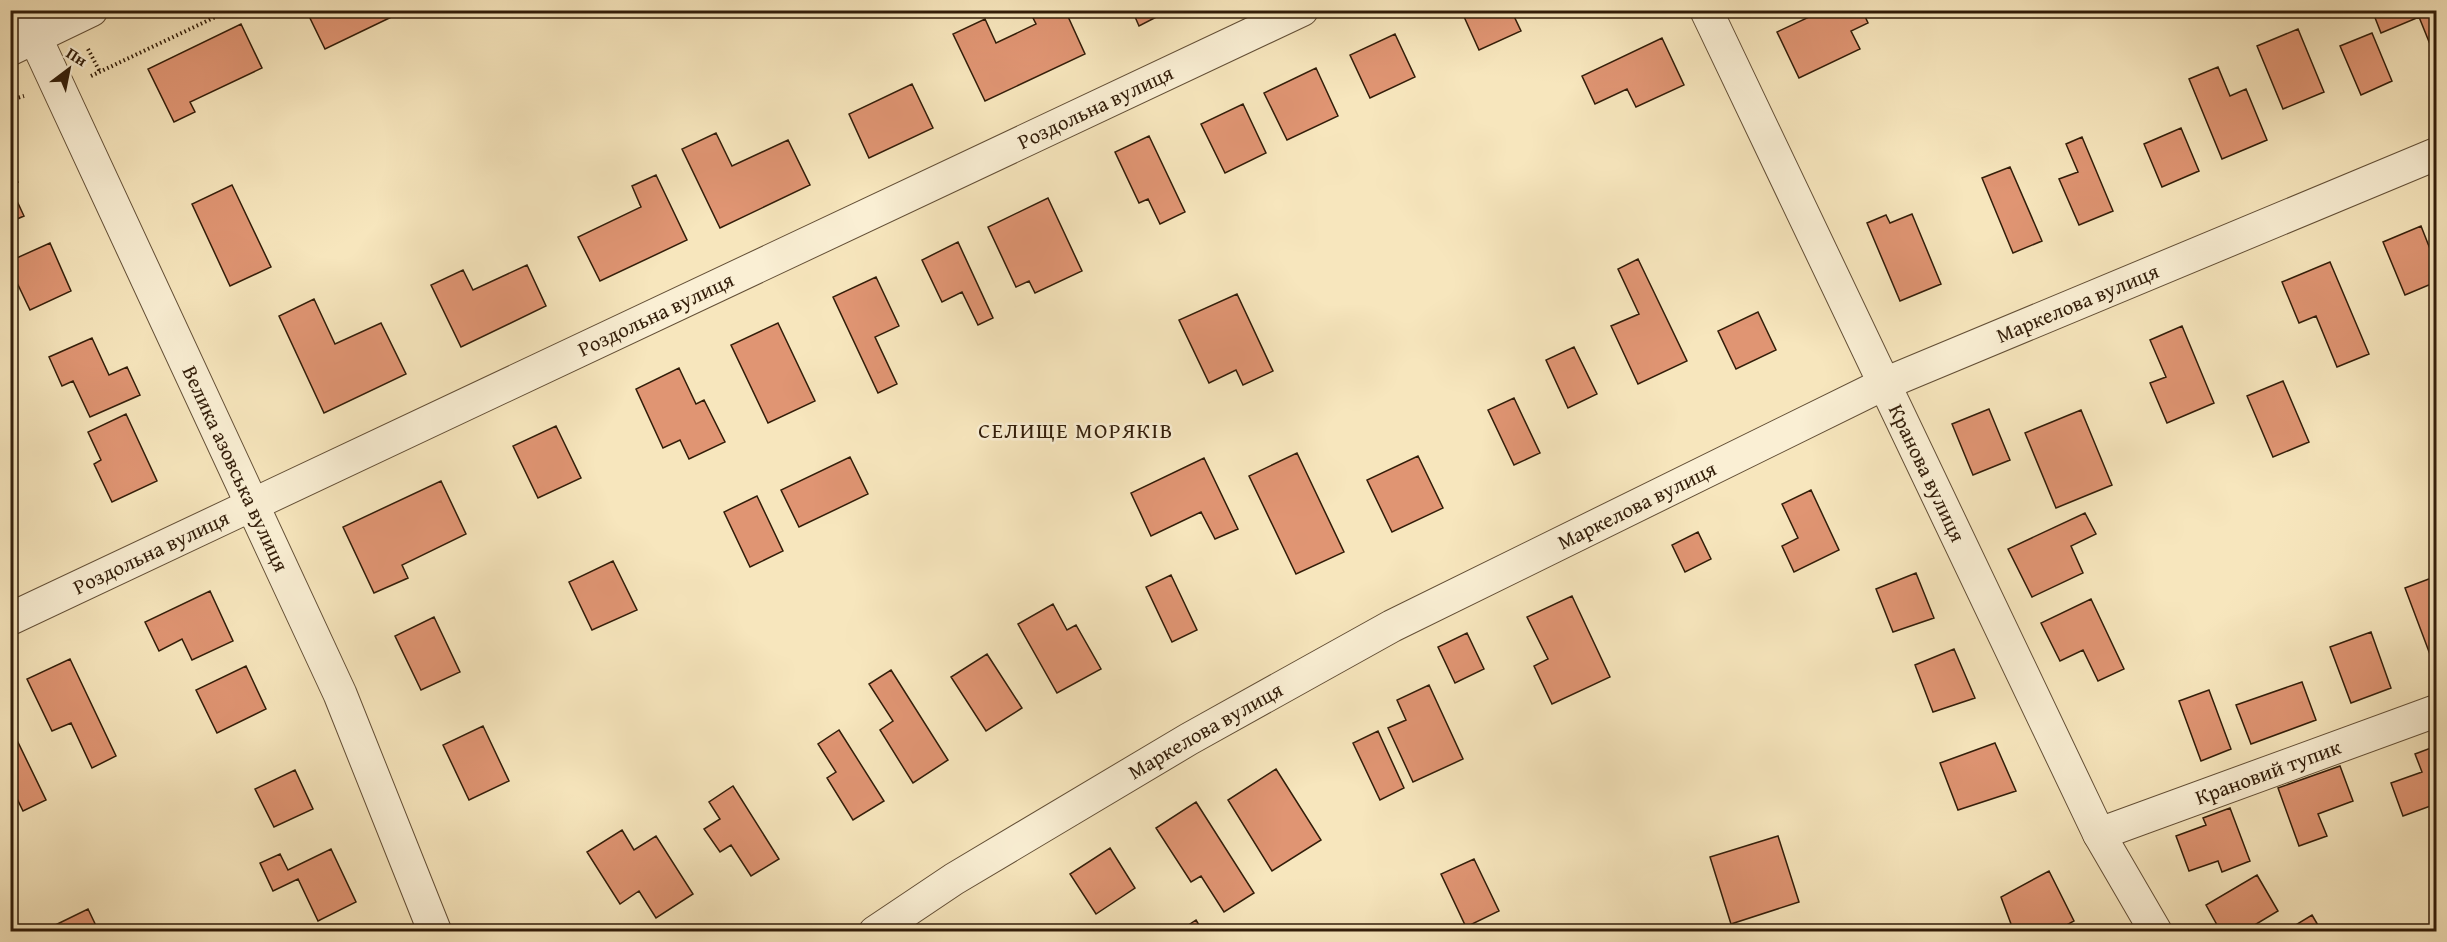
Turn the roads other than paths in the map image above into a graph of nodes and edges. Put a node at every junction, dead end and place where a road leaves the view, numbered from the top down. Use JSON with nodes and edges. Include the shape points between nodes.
{"nodes":[{"id":1,"x":91,"y":10,"type":"edge"},
{"id":2,"x":1302,"y":10,"type":"edge"},
{"id":3,"x":1706,"y":10,"type":"edge"},
{"id":4,"x":23,"y":32,"type":"edge"},
{"id":5,"x":2436,"y":154,"type":"edge"},
{"id":6,"x":1884,"y":384,"type":"junction"},
{"id":7,"x":252,"y":505,"type":"junction"},
{"id":8,"x":10,"y":619,"type":"edge"},
{"id":9,"x":2436,"y":711,"type":"edge"},
{"id":10,"x":2099,"y":834,"type":"junction"},
{"id":11,"x":435,"y":932,"type":"edge"},
{"id":12,"x":874,"y":932,"type":"edge"},
{"id":13,"x":2156,"y":932,"type":"edge"}],
"edges":[{"from":1,"to":4,"type":"street"},
{"from":2,"to":7,"type":"street","name":"Роздольна вулиця"},
{"from":3,"to":6,"type":"street","name":"Кранова вулиця"},
{"from":4,"to":7,"type":"street","name":"Велика азовська вулиця","via":[[61,91]]},
{"from":5,"to":6,"type":"street","name":"Маркелова вулиця"},
{"from":6,"to":10,"type":"street","name":"Кранова вулиця"},
{"from":6,"to":12,"type":"street","name":"Маркелова вулиця","via":[[1392,626],[1179,745],[954,879]]},
{"from":7,"to":8,"type":"street","name":"Роздольна вулиця"},
{"from":7,"to":11,"type":"street","name":"Велика азовська вулиця","via":[[340,694]]},
{"from":9,"to":10,"type":"street","name":"Крановий тупик"},
{"from":10,"to":13,"type":"street","name":"Кранова вулиця"}]}
